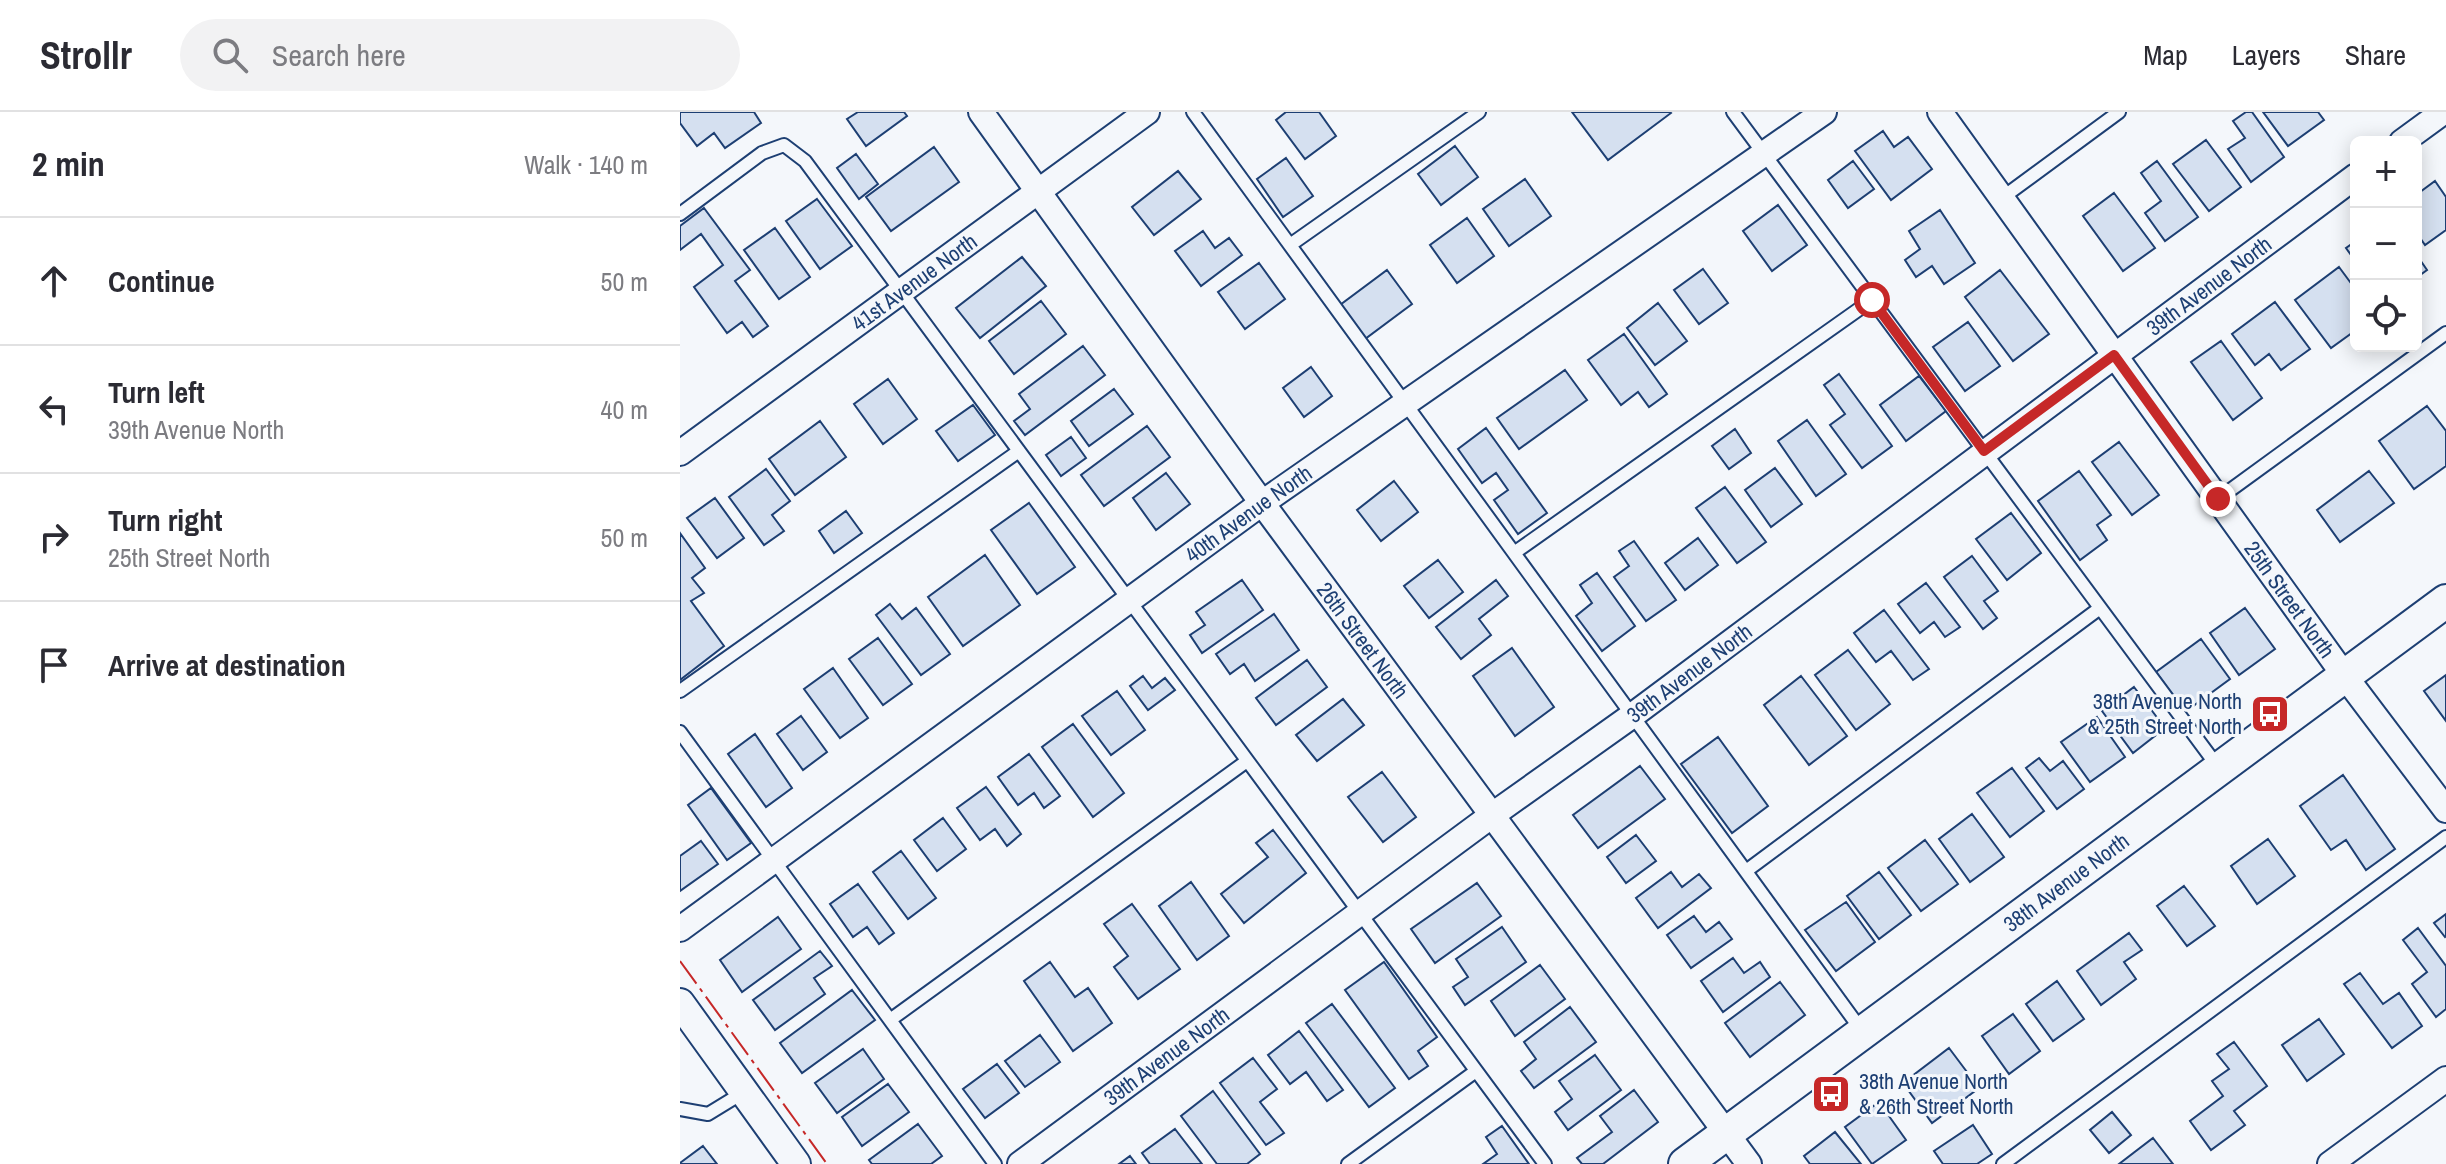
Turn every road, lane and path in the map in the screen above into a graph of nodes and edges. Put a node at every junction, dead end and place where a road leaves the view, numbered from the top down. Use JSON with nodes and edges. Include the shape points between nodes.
{"nodes":[{"id":1,"x":981,"y":112,"type":"edge"},
{"id":2,"x":1147,"y":112,"type":"edge"},
{"id":3,"x":1193,"y":112,"type":"edge"},
{"id":4,"x":1479,"y":112,"type":"edge"},
{"id":5,"x":1733,"y":112,"type":"edge"},
{"id":6,"x":1824,"y":112,"type":"edge"},
{"id":7,"x":1940,"y":112,"type":"edge"},
{"id":8,"x":2119,"y":112,"type":"edge"},
{"id":9,"x":2443,"y":112,"type":"edge"},
{"id":10,"x":2410,"y":136,"type":"edge"},
{"id":11,"x":1764,"y":154,"type":"junction"},
{"id":12,"x":2350,"y":180,"type":"edge"},
{"id":13,"x":1039,"y":191,"type":"junction"},
{"id":14,"x":2002,"y":198,"type":"junction"},
{"id":15,"x":680,"y":214,"type":"edge"},
{"id":16,"x":1290,"y":245,"type":"junction"},
{"id":17,"x":901,"y":292,"type":"junction"},
{"id":18,"x":1872,"y":300,"type":"junction"},
{"id":19,"x":2446,"y":333,"type":"edge"},
{"id":20,"x":2114,"y":355,"type":"junction"},
{"id":21,"x":1405,"y":402,"type":"junction"},
{"id":22,"x":1019,"y":451,"type":"junction"},
{"id":23,"x":1984,"y":451,"type":"junction"},
{"id":24,"x":680,"y":453,"type":"edge"},
{"id":25,"x":2218,"y":499,"type":"junction"},
{"id":26,"x":1262,"y":503,"type":"junction"},
{"id":27,"x":1514,"y":553,"type":"junction"},
{"id":28,"x":1129,"y":600,"type":"junction"},
{"id":29,"x":2446,"y":601,"type":"edge"},
{"id":30,"x":2100,"y":608,"type":"junction"},
{"id":31,"x":2344,"y":675,"type":"junction"},
{"id":32,"x":680,"y":691,"type":"edge"},
{"id":33,"x":1633,"y":715,"type":"junction"},
{"id":34,"x":680,"y":732,"type":"edge"},
{"id":35,"x":1247,"y":761,"type":"junction"},
{"id":36,"x":2218,"y":767,"type":"junction"},
{"id":37,"x":2446,"y":810,"type":"edge"},
{"id":38,"x":1491,"y":816,"type":"junction"},
{"id":39,"x":2446,"y":837,"type":"edge"},
{"id":40,"x":774,"y":860,"type":"junction"},
{"id":41,"x":1746,"y":871,"type":"junction"},
{"id":42,"x":1359,"y":914,"type":"junction"},
{"id":43,"x":680,"y":929,"type":"edge"},
{"id":44,"x":680,"y":1003,"type":"edge"},
{"id":45,"x":890,"y":1020,"type":"junction"},
{"id":46,"x":1863,"y":1032,"type":"junction"},
{"id":47,"x":1476,"y":1071,"type":"junction"},
{"id":48,"x":2446,"y":1079,"type":"edge"},
{"id":49,"x":744,"y":1092,"type":"junction"},
{"id":50,"x":680,"y":1109,"type":"edge"},
{"id":51,"x":1727,"y":1133,"type":"junction"},
{"id":52,"x":796,"y":1164,"type":"edge"},
{"id":53,"x":995,"y":1164,"type":"edge"},
{"id":54,"x":1020,"y":1164,"type":"edge"},
{"id":55,"x":1348,"y":1164,"type":"edge"},
{"id":56,"x":1545,"y":1164,"type":"edge"},
{"id":57,"x":1685,"y":1164,"type":"edge"},
{"id":58,"x":1749,"y":1164,"type":"edge"},
{"id":59,"x":2003,"y":1164,"type":"edge"},
{"id":60,"x":2330,"y":1164,"type":"edge"}],
"edges":[{"from":1,"to":13,"type":"street","name":"26th Street North"},
{"from":2,"to":13,"type":"street","name":"41st Avenue North"},
{"from":3,"to":16,"type":"lane"},
{"from":4,"to":16,"type":"lane"},
{"from":5,"to":11,"type":"lane"},
{"from":6,"to":11,"type":"street","name":"40th Avenue North"},
{"from":7,"to":14,"type":"street","name":"25th Street North"},
{"from":8,"to":14,"type":"lane"},
{"from":9,"to":10,"type":"street"},
{"from":11,"to":18,"type":"lane"},
{"from":11,"to":21,"type":"street","name":"40th Avenue North"},
{"from":12,"to":20,"type":"street","name":"39th Avenue North"},
{"from":13,"to":17,"type":"street","name":"41st Avenue North"},
{"from":13,"to":26,"type":"street","name":"26th Street North"},
{"from":14,"to":20,"type":"street","name":"25th Street North"},
{"from":15,"to":17,"type":"lane","via":[[762,153],[784,145],[805,161]]},
{"from":16,"to":21,"type":"lane"},
{"from":17,"to":22,"type":"lane"},
{"from":17,"to":24,"type":"street","name":"41st Avenue North"},
{"from":18,"to":23,"type":"lane"},
{"from":18,"to":27,"type":"lane"},
{"from":19,"to":25,"type":"lane"},
{"from":20,"to":23,"type":"street","name":"39th Avenue North"},
{"from":20,"to":25,"type":"street","name":"25th Street North"},
{"from":21,"to":26,"type":"street","name":"40th Avenue North"},
{"from":21,"to":27,"type":"lane"},
{"from":22,"to":28,"type":"lane"},
{"from":22,"to":32,"type":"lane"},
{"from":23,"to":30,"type":"lane"},
{"from":23,"to":33,"type":"street","name":"39th Avenue North"},
{"from":25,"to":31,"type":"street","name":"25th Street North"},
{"from":26,"to":28,"type":"street","name":"40th Avenue North"},
{"from":26,"to":38,"type":"street","name":"26th Street North"},
{"from":27,"to":33,"type":"lane"},
{"from":28,"to":35,"type":"lane"},
{"from":28,"to":40,"type":"street","name":"40th Avenue North"},
{"from":29,"to":31,"type":"main road","name":"38th Avenue North"},
{"from":30,"to":36,"type":"lane"},
{"from":30,"to":41,"type":"lane"},
{"from":31,"to":36,"type":"main road","name":"38th Avenue North"},
{"from":31,"to":37,"type":"street","name":"25th Street North"},
{"from":33,"to":38,"type":"street","name":"39th Avenue North"},
{"from":33,"to":41,"type":"lane"},
{"from":34,"to":40,"type":"lane"},
{"from":35,"to":42,"type":"lane"},
{"from":35,"to":45,"type":"lane"},
{"from":36,"to":46,"type":"main road","name":"38th Avenue North"},
{"from":38,"to":42,"type":"street","name":"39th Avenue North"},
{"from":38,"to":51,"type":"street","name":"26th Street North"},
{"from":39,"to":59,"type":"lane"},
{"from":40,"to":43,"type":"street","name":"40th Avenue North"},
{"from":40,"to":45,"type":"lane"},
{"from":41,"to":46,"type":"lane"},
{"from":42,"to":47,"type":"lane"},
{"from":42,"to":54,"type":"street","name":"39th Avenue North"},
{"from":44,"to":49,"type":"street"},
{"from":45,"to":53,"type":"lane"},
{"from":46,"to":51,"type":"main road","name":"38th Avenue North"},
{"from":47,"to":55,"type":"lane"},
{"from":47,"to":56,"type":"lane"},
{"from":48,"to":60,"type":"street"},
{"from":49,"to":50,"type":"lane","via":[[708,1114]]},
{"from":49,"to":52,"type":"street"},
{"from":51,"to":57,"type":"main road","name":"38th Avenue North"},
{"from":51,"to":58,"type":"street","name":"26th Street North"}]}
